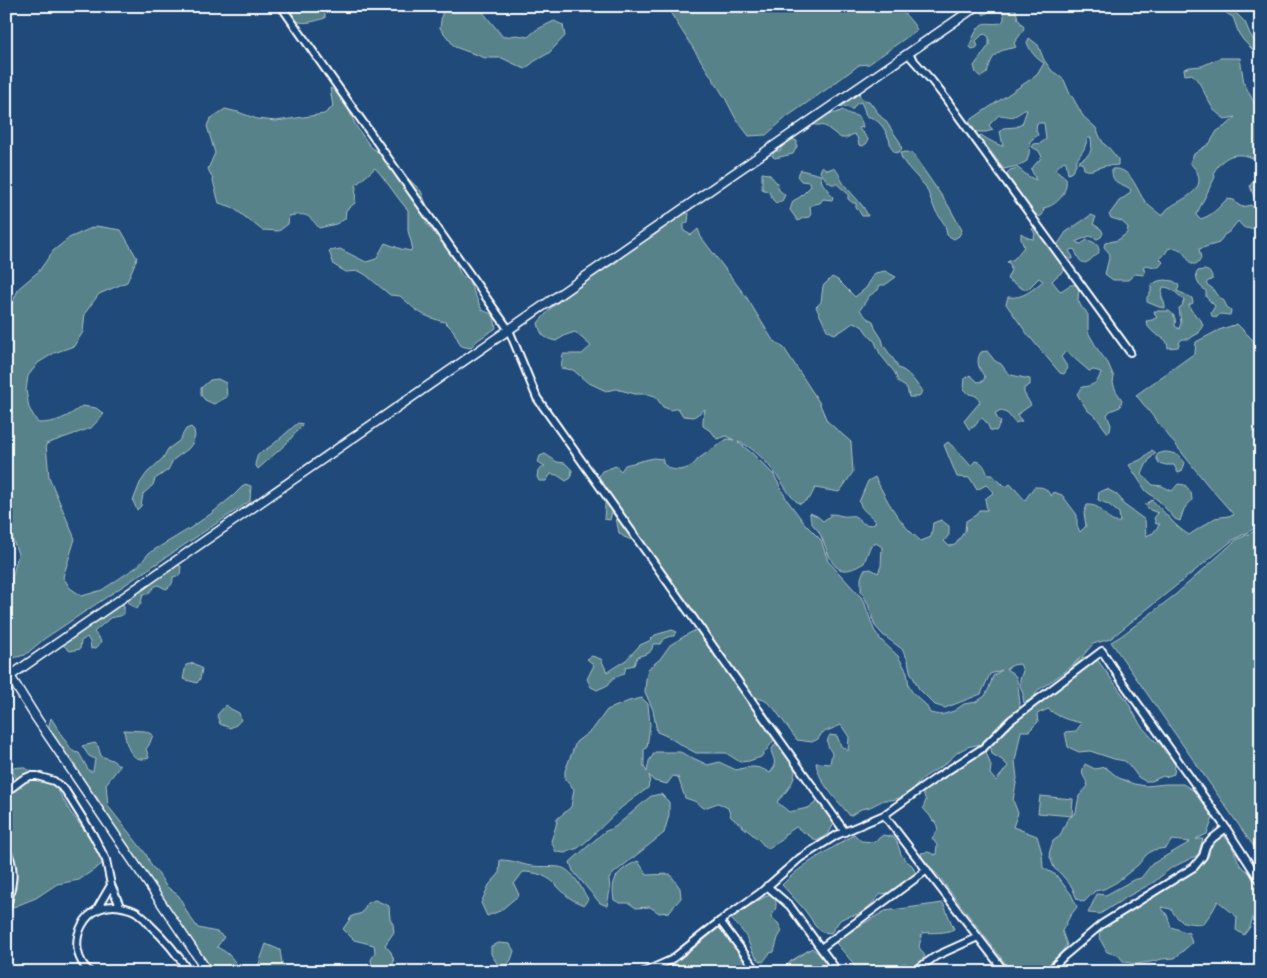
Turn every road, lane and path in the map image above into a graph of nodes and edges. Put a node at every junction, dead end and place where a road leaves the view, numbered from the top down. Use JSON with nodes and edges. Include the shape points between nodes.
{"nodes":[{"id":1,"x":281,"y":6,"type":"edge"},
{"id":2,"x":977,"y":6,"type":"edge"},
{"id":3,"x":908,"y":54,"type":"junction"},
{"id":4,"x":509,"y":330,"type":"junction"},
{"id":5,"x":1130,"y":352,"type":"dead end"},
{"id":6,"x":7,"y":675,"type":"edge"},
{"id":7,"x":6,"y":792,"type":"edge"},
{"id":8,"x":884,"y":816,"type":"junction"},
{"id":9,"x":1226,"y":828,"type":"junction"},
{"id":10,"x":845,"y":832,"type":"junction"},
{"id":11,"x":6,"y":849,"type":"edge"},
{"id":12,"x":927,"y":870,"type":"junction"},
{"id":13,"x":1261,"y":882,"type":"edge"},
{"id":14,"x":112,"y":885,"type":"junction"},
{"id":15,"x":767,"y":886,"type":"junction"},
{"id":16,"x":120,"y":906,"type":"junction"},
{"id":17,"x":97,"y":909,"type":"junction"},
{"id":18,"x":6,"y":910,"type":"edge"},
{"id":19,"x":720,"y":921,"type":"junction"},
{"id":20,"x":978,"y":937,"type":"junction"},
{"id":21,"x":821,"y":948,"type":"junction"},
{"id":22,"x":90,"y":972,"type":"edge"},
{"id":23,"x":189,"y":972,"type":"edge"},
{"id":24,"x":208,"y":972,"type":"edge"},
{"id":25,"x":644,"y":972,"type":"edge"},
{"id":26,"x":758,"y":972,"type":"edge"},
{"id":27,"x":838,"y":972,"type":"edge"},
{"id":28,"x":913,"y":972,"type":"edge"},
{"id":29,"x":1005,"y":972,"type":"edge"},
{"id":30,"x":1048,"y":972,"type":"edge"}],
"edges":[{"from":1,"to":4,"type":"street"},
{"from":2,"to":3,"type":"street"},
{"from":3,"to":4,"type":"street"},
{"from":3,"to":5,"type":"street","via":[[946,99]]},
{"from":4,"to":6,"type":"street"},
{"from":4,"to":10,"type":"street","via":[[538,398]]},
{"from":6,"to":24,"type":"street"},
{"from":7,"to":14,"type":"street","via":[[30,776],[54,781],[65,790],[106,860]]},
{"from":8,"to":9,"type":"street","via":[[983,748],[1011,720],[1102,651]]},
{"from":8,"to":10,"type":"street"},
{"from":8,"to":12,"type":"street"},
{"from":9,"to":13,"type":"street"},
{"from":9,"to":30,"type":"street","via":[[1206,846],[1194,867],[1102,924]]},
{"from":10,"to":15,"type":"street","via":[[800,858]]},
{"from":11,"to":18,"type":"street","via":[[13,870]]},
{"from":12,"to":20,"type":"street"},
{"from":12,"to":21,"type":"street"},
{"from":14,"to":16,"type":"street"},
{"from":14,"to":17,"type":"street"},
{"from":15,"to":19,"type":"street"},
{"from":15,"to":21,"type":"street","via":[[790,906]]},
{"from":16,"to":17,"type":"street"},
{"from":16,"to":23,"type":"street","via":[[139,913],[176,952]]},
{"from":17,"to":22,"type":"street","via":[[85,919],[77,941],[81,962]]},
{"from":19,"to":25,"type":"street","via":[[671,960]]},
{"from":19,"to":26,"type":"street"},
{"from":20,"to":28,"type":"street","via":[[936,956]]},
{"from":20,"to":29,"type":"street"},
{"from":21,"to":27,"type":"street"}]}
